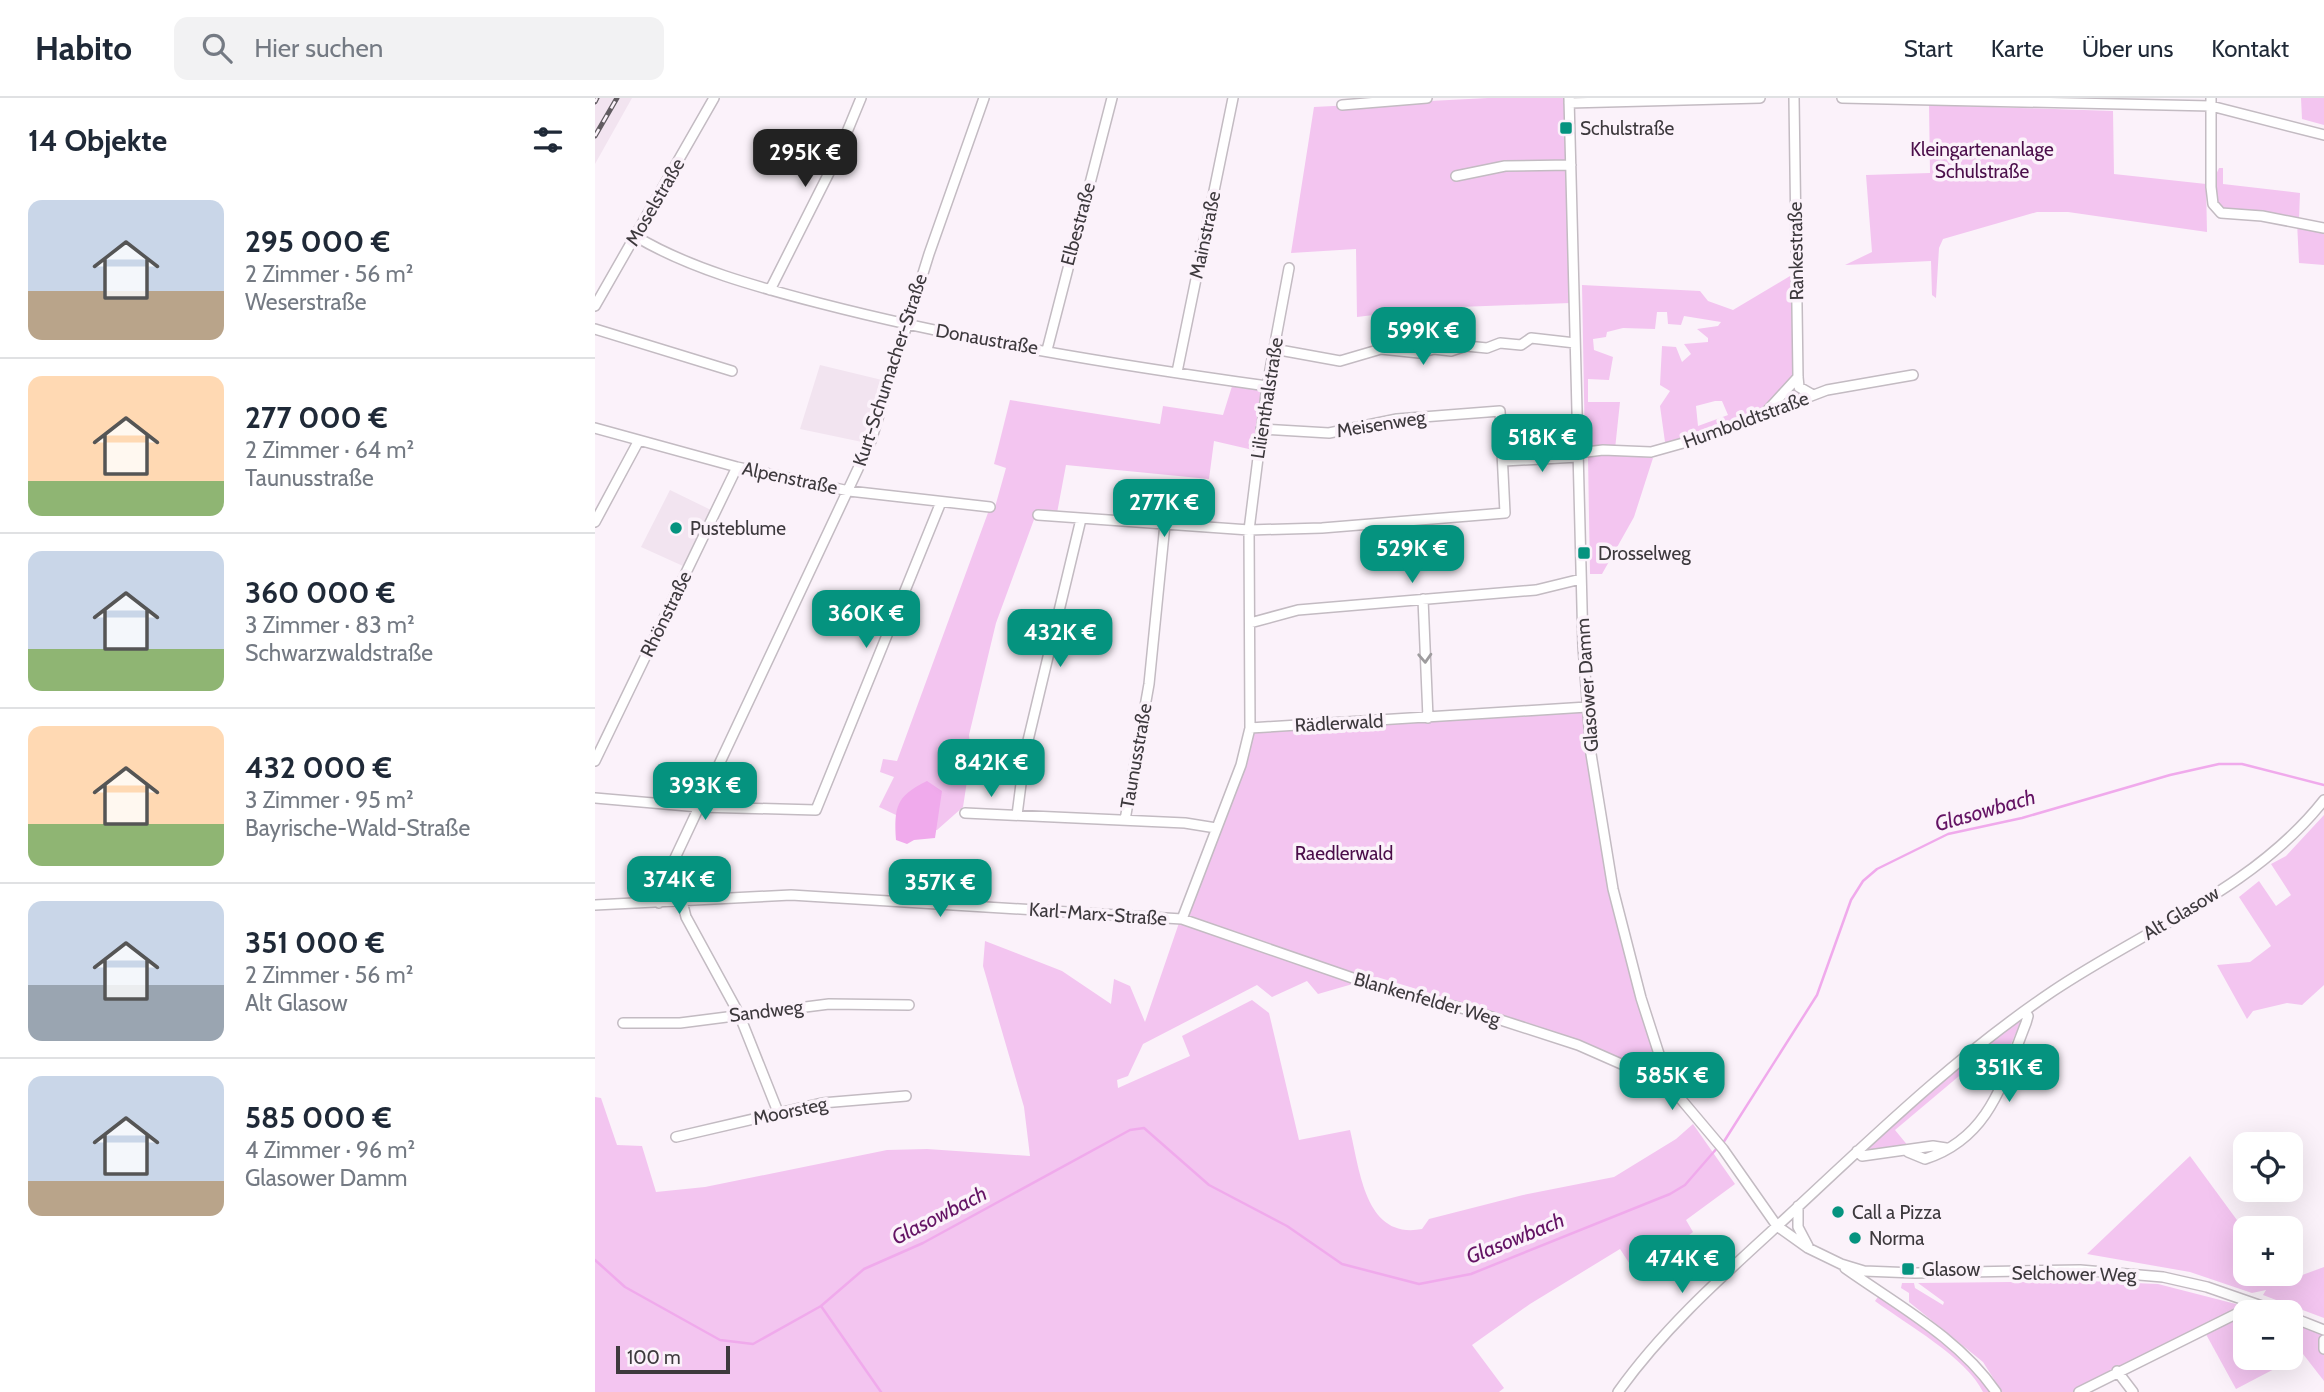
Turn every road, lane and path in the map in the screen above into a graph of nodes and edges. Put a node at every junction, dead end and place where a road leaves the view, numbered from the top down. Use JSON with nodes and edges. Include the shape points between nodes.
{"nodes":[{"id":1,"x":714,"y":98,"type":"edge"},
{"id":2,"x":861,"y":98,"type":"edge"},
{"id":3,"x":984,"y":98,"type":"edge"},
{"id":4,"x":1112,"y":98,"type":"edge"},
{"id":5,"x":1233,"y":98,"type":"edge"},
{"id":6,"x":1427,"y":98,"type":"edge"},
{"id":7,"x":1759,"y":98,"type":"edge"},
{"id":8,"x":1794,"y":98,"type":"edge"},
{"id":9,"x":1842,"y":98,"type":"edge"},
{"id":10,"x":1569,"y":101,"type":"edge"},
{"id":11,"x":2211,"y":102,"type":"edge"},
{"id":12,"x":1342,"y":105,"type":"dead end"},
{"id":13,"x":2324,"y":135,"type":"edge"},
{"id":14,"x":1571,"y":165,"type":"junction"},
{"id":15,"x":1456,"y":176,"type":"dead end"},
{"id":16,"x":2324,"y":228,"type":"edge"},
{"id":17,"x":635,"y":236,"type":"junction"},
{"id":18,"x":1289,"y":268,"type":"dead end"},
{"id":19,"x":771,"y":290,"type":"junction"},
{"id":20,"x":595,"y":306,"type":"edge"},
{"id":21,"x":906,"y":325,"type":"junction"},
{"id":22,"x":595,"y":329,"type":"edge"},
{"id":23,"x":1575,"y":343,"type":"junction"},
{"id":24,"x":1274,"y":349,"type":"junction"},
{"id":25,"x":1047,"y":350,"type":"junction"},
{"id":26,"x":732,"y":371,"type":"dead end"},
{"id":27,"x":1177,"y":372,"type":"junction"},
{"id":28,"x":1913,"y":375,"type":"dead end"},
{"id":29,"x":1798,"y":377,"type":"junction"},
{"id":30,"x":1267,"y":386,"type":"junction"},
{"id":31,"x":1813,"y":395,"type":"junction"},
{"id":32,"x":1762,"y":415,"type":"junction"},
{"id":33,"x":595,"y":428,"type":"edge"},
{"id":34,"x":1261,"y":429,"type":"junction"},
{"id":35,"x":638,"y":442,"type":"junction"},
{"id":36,"x":1578,"y":455,"type":"junction"},
{"id":37,"x":1504,"y":461,"type":"junction"},
{"id":38,"x":737,"y":467,"type":"junction"},
{"id":39,"x":849,"y":491,"type":"junction"},
{"id":40,"x":941,"y":502,"type":"junction"},
{"id":41,"x":990,"y":507,"type":"dead end"},
{"id":42,"x":1038,"y":515,"type":"dead end"},
{"id":43,"x":1081,"y":519,"type":"junction"},
{"id":44,"x":595,"y":522,"type":"edge"},
{"id":45,"x":1165,"y":524,"type":"junction"},
{"id":46,"x":1249,"y":530,"type":"junction"},
{"id":47,"x":1581,"y":579,"type":"junction"},
{"id":48,"x":1423,"y":599,"type":"junction"},
{"id":49,"x":1250,"y":623,"type":"junction"},
{"id":50,"x":1587,"y":707,"type":"junction"},
{"id":51,"x":1428,"y":718,"type":"junction"},
{"id":52,"x":1250,"y":728,"type":"junction"},
{"id":53,"x":595,"y":761,"type":"edge"},
{"id":54,"x":595,"y":798,"type":"edge"},
{"id":55,"x":2324,"y":800,"type":"edge"},
{"id":56,"x":699,"y":807,"type":"junction"},
{"id":57,"x":965,"y":813,"type":"dead end"},
{"id":58,"x":1017,"y":815,"type":"junction"},
{"id":59,"x":1125,"y":820,"type":"junction"},
{"id":60,"x":1216,"y":828,"type":"junction"},
{"id":61,"x":682,"y":901,"type":"junction"},
{"id":62,"x":659,"y":902,"type":"junction"},
{"id":63,"x":595,"y":905,"type":"edge"},
{"id":64,"x":1182,"y":919,"type":"junction"},
{"id":65,"x":909,"y":1005,"type":"dead end"},
{"id":66,"x":2025,"y":1011,"type":"junction"},
{"id":67,"x":739,"y":1014,"type":"junction"},
{"id":68,"x":623,"y":1023,"type":"dead end"},
{"id":69,"x":1669,"y":1085,"type":"junction"},
{"id":70,"x":906,"y":1096,"type":"dead end"},
{"id":71,"x":778,"y":1112,"type":"junction"},
{"id":72,"x":676,"y":1137,"type":"dead end"},
{"id":73,"x":1857,"y":1151,"type":"junction"},
{"id":74,"x":1798,"y":1206,"type":"junction"},
{"id":75,"x":1777,"y":1226,"type":"junction"},
{"id":76,"x":1808,"y":1248,"type":"junction"},
{"id":77,"x":1841,"y":1265,"type":"junction"},
{"id":78,"x":1886,"y":1272,"type":"junction"},
{"id":79,"x":1879,"y":1290,"type":"junction"},
{"id":80,"x":2244,"y":1300,"type":"edge"},
{"id":81,"x":2233,"y":1315,"type":"edge"},
{"id":82,"x":2303,"y":1322,"type":"edge"},
{"id":83,"x":2324,"y":1330,"type":"edge"},
{"id":84,"x":2324,"y":1340,"type":"edge"},
{"id":85,"x":2324,"y":1349,"type":"edge"},
{"id":86,"x":2117,"y":1371,"type":"junction"},
{"id":87,"x":1618,"y":1392,"type":"edge"},
{"id":88,"x":1996,"y":1392,"type":"edge"},
{"id":89,"x":2079,"y":1392,"type":"edge"},
{"id":90,"x":2133,"y":1392,"type":"edge"}],
"edges":[{"from":1,"to":17,"type":"street","name":"Moselstraße"},
{"from":2,"to":19,"type":"street"},
{"from":3,"to":21,"type":"street","name":"Kurt-Schumacher-Straße"},
{"from":4,"to":25,"type":"street","name":"Elbestraße"},
{"from":5,"to":27,"type":"street","name":"Mainstraße"},
{"from":6,"to":12,"type":"street"},
{"from":7,"to":10,"type":"street"},
{"from":8,"to":29,"type":"street","name":"Rankestraße"},
{"from":9,"to":11,"type":"street"},
{"from":10,"to":14,"type":"street","name":"Glasower Damm"},
{"from":11,"to":13,"type":"street"},
{"from":11,"to":16,"type":"street","via":[[2211,187],[2213,204],[2221,213]]},
{"from":14,"to":15,"type":"street","via":[[1505,166]]},
{"from":14,"to":23,"type":"street","name":"Glasower Damm"},
{"from":17,"to":19,"type":"street","name":"Donaustraße"},
{"from":17,"to":20,"type":"street","name":"Moselstraße"},
{"from":18,"to":24,"type":"street","name":"Lilienthalstraße"},
{"from":19,"to":21,"type":"street","name":"Donaustraße"},
{"from":21,"to":25,"type":"street","name":"Donaustraße"},
{"from":21,"to":39,"type":"street","name":"Kurt-Schumacher-Straße","via":[[871,441]]},
{"from":22,"to":26,"type":"street"},
{"from":23,"to":24,"type":"street","via":[[1531,338],[1521,345],[1466,346],[1451,352],[1381,349],[1340,361]]},
{"from":23,"to":36,"type":"street","name":"Glasower Damm"},
{"from":24,"to":30,"type":"street","name":"Lilienthalstraße"},
{"from":25,"to":27,"type":"street","name":"Donaustraße"},
{"from":27,"to":30,"type":"street","name":"Donaustraße"},
{"from":28,"to":31,"type":"street","name":"Humboldtstraße"},
{"from":29,"to":31,"type":"street","via":[[1799,387]]},
{"from":29,"to":32,"type":"street"},
{"from":30,"to":34,"type":"street","name":"Lilienthalstraße"},
{"from":31,"to":32,"type":"street","name":"Humboldtstraße"},
{"from":32,"to":36,"type":"street","name":"Humboldtstraße","via":[[1651,452],[1603,450]]},
{"from":33,"to":35,"type":"street","name":"Alpenstraße"},
{"from":34,"to":37,"type":"street","name":"Meisenweg","via":[[1329,433],[1397,419],[1500,411]]},
{"from":34,"to":46,"type":"street","name":"Lilienthalstraße"},
{"from":35,"to":38,"type":"street","name":"Alpenstraße"},
{"from":35,"to":44,"type":"street"},
{"from":36,"to":37,"type":"street","name":"Humboldtstraße"},
{"from":36,"to":47,"type":"street","name":"Glasower Damm"},
{"from":37,"to":46,"type":"street","via":[[1504,513]]},
{"from":38,"to":39,"type":"street","name":"Alpenstraße"},
{"from":38,"to":53,"type":"street","name":"Rhönstraße"},
{"from":39,"to":40,"type":"street","name":"Alpenstraße"},
{"from":39,"to":56,"type":"street","name":"Kurt-Schumacher-Straße"},
{"from":40,"to":41,"type":"street","name":"Alpenstraße"},
{"from":40,"to":56,"type":"street","via":[[816,810]]},
{"from":42,"to":43,"type":"street"},
{"from":43,"to":45,"type":"street"},
{"from":43,"to":58,"type":"street","via":[[1025,753]]},
{"from":45,"to":46,"type":"street"},
{"from":45,"to":59,"type":"street","name":"Taunusstraße","via":[[1149,684]]},
{"from":46,"to":49,"type":"street","name":"Lilienthalstraße"},
{"from":47,"to":48,"type":"street","via":[[1536,590]]},
{"from":47,"to":50,"type":"street","name":"Glasower Damm"},
{"from":48,"to":49,"type":"street","via":[[1298,610]]},
{"from":48,"to":51,"type":"street","one_way":true},
{"from":49,"to":52,"type":"street","name":"Lilienthalstraße"},
{"from":50,"to":51,"type":"street","name":"Rädlerwald"},
{"from":50,"to":69,"type":"street","name":"Glasower Damm","via":[[1613,889]]},
{"from":51,"to":52,"type":"street","name":"Rädlerwald"},
{"from":52,"to":60,"type":"street","name":"Lilienthalstraße"},
{"from":54,"to":56,"type":"street"},
{"from":55,"to":66,"type":"street","name":"Alt Glasow","via":[[2286,843],[2251,870]]},
{"from":56,"to":62,"type":"street","name":"Kurt-Schumacher-Straße","via":[[660,890]]},
{"from":57,"to":58,"type":"street"},
{"from":58,"to":59,"type":"street"},
{"from":59,"to":60,"type":"street"},
{"from":60,"to":64,"type":"street","name":"Lilienthalstraße"},
{"from":61,"to":62,"type":"street","name":"Karl-Marx-Straße"},
{"from":61,"to":64,"type":"street","name":"Karl-Marx-Straße","via":[[791,895]]},
{"from":61,"to":67,"type":"street","via":[[686,917]]},
{"from":62,"to":63,"type":"street","name":"Karl-Marx-Straße"},
{"from":64,"to":69,"type":"street","name":"Blankenfelder Weg","via":[[1370,984],[1568,1041]]},
{"from":65,"to":67,"type":"street","name":"Sandweg","via":[[829,1004]]},
{"from":66,"to":73,"type":"street","name":"Alt Glasow","via":[[1919,1093]]},
{"from":66,"to":73,"type":"street","via":[[2026,1023],[1994,1102],[1974,1131],[1925,1159],[1908,1152],[1861,1156]]},
{"from":67,"to":68,"type":"street","name":"Sandweg","via":[[680,1023]]},
{"from":67,"to":71,"type":"street"},
{"from":69,"to":75,"type":"street","name":"Glasower Damm","via":[[1723,1149]]},
{"from":70,"to":71,"type":"street","name":"Moorsteg","via":[[822,1102]]},
{"from":71,"to":72,"type":"street","name":"Moorsteg"},
{"from":73,"to":74,"type":"street","name":"Alt Glasow"},
{"from":74,"to":75,"type":"street","name":"Alt Glasow"},
{"from":74,"to":76,"type":"street","via":[[1798,1227]]},
{"from":75,"to":76,"type":"street","name":"Selchower Weg"},
{"from":75,"to":87,"type":"street","name":"Alt Glasow","via":[[1675,1323]]},
{"from":76,"to":77,"type":"street","name":"Selchower Weg"},
{"from":77,"to":78,"type":"street","name":"Selchower Weg"},
{"from":77,"to":79,"type":"street"},
{"from":78,"to":79,"type":"street"},
{"from":78,"to":80,"type":"street","name":"Selchower Weg","via":[[2105,1271],[2185,1281]]},
{"from":79,"to":88,"type":"street","via":[[1971,1361]]},
{"from":81,"to":86,"type":"street"},
{"from":82,"to":83,"type":"street"},
{"from":84,"to":85,"type":"street"},
{"from":86,"to":89,"type":"street"},
{"from":86,"to":90,"type":"street"}]}
